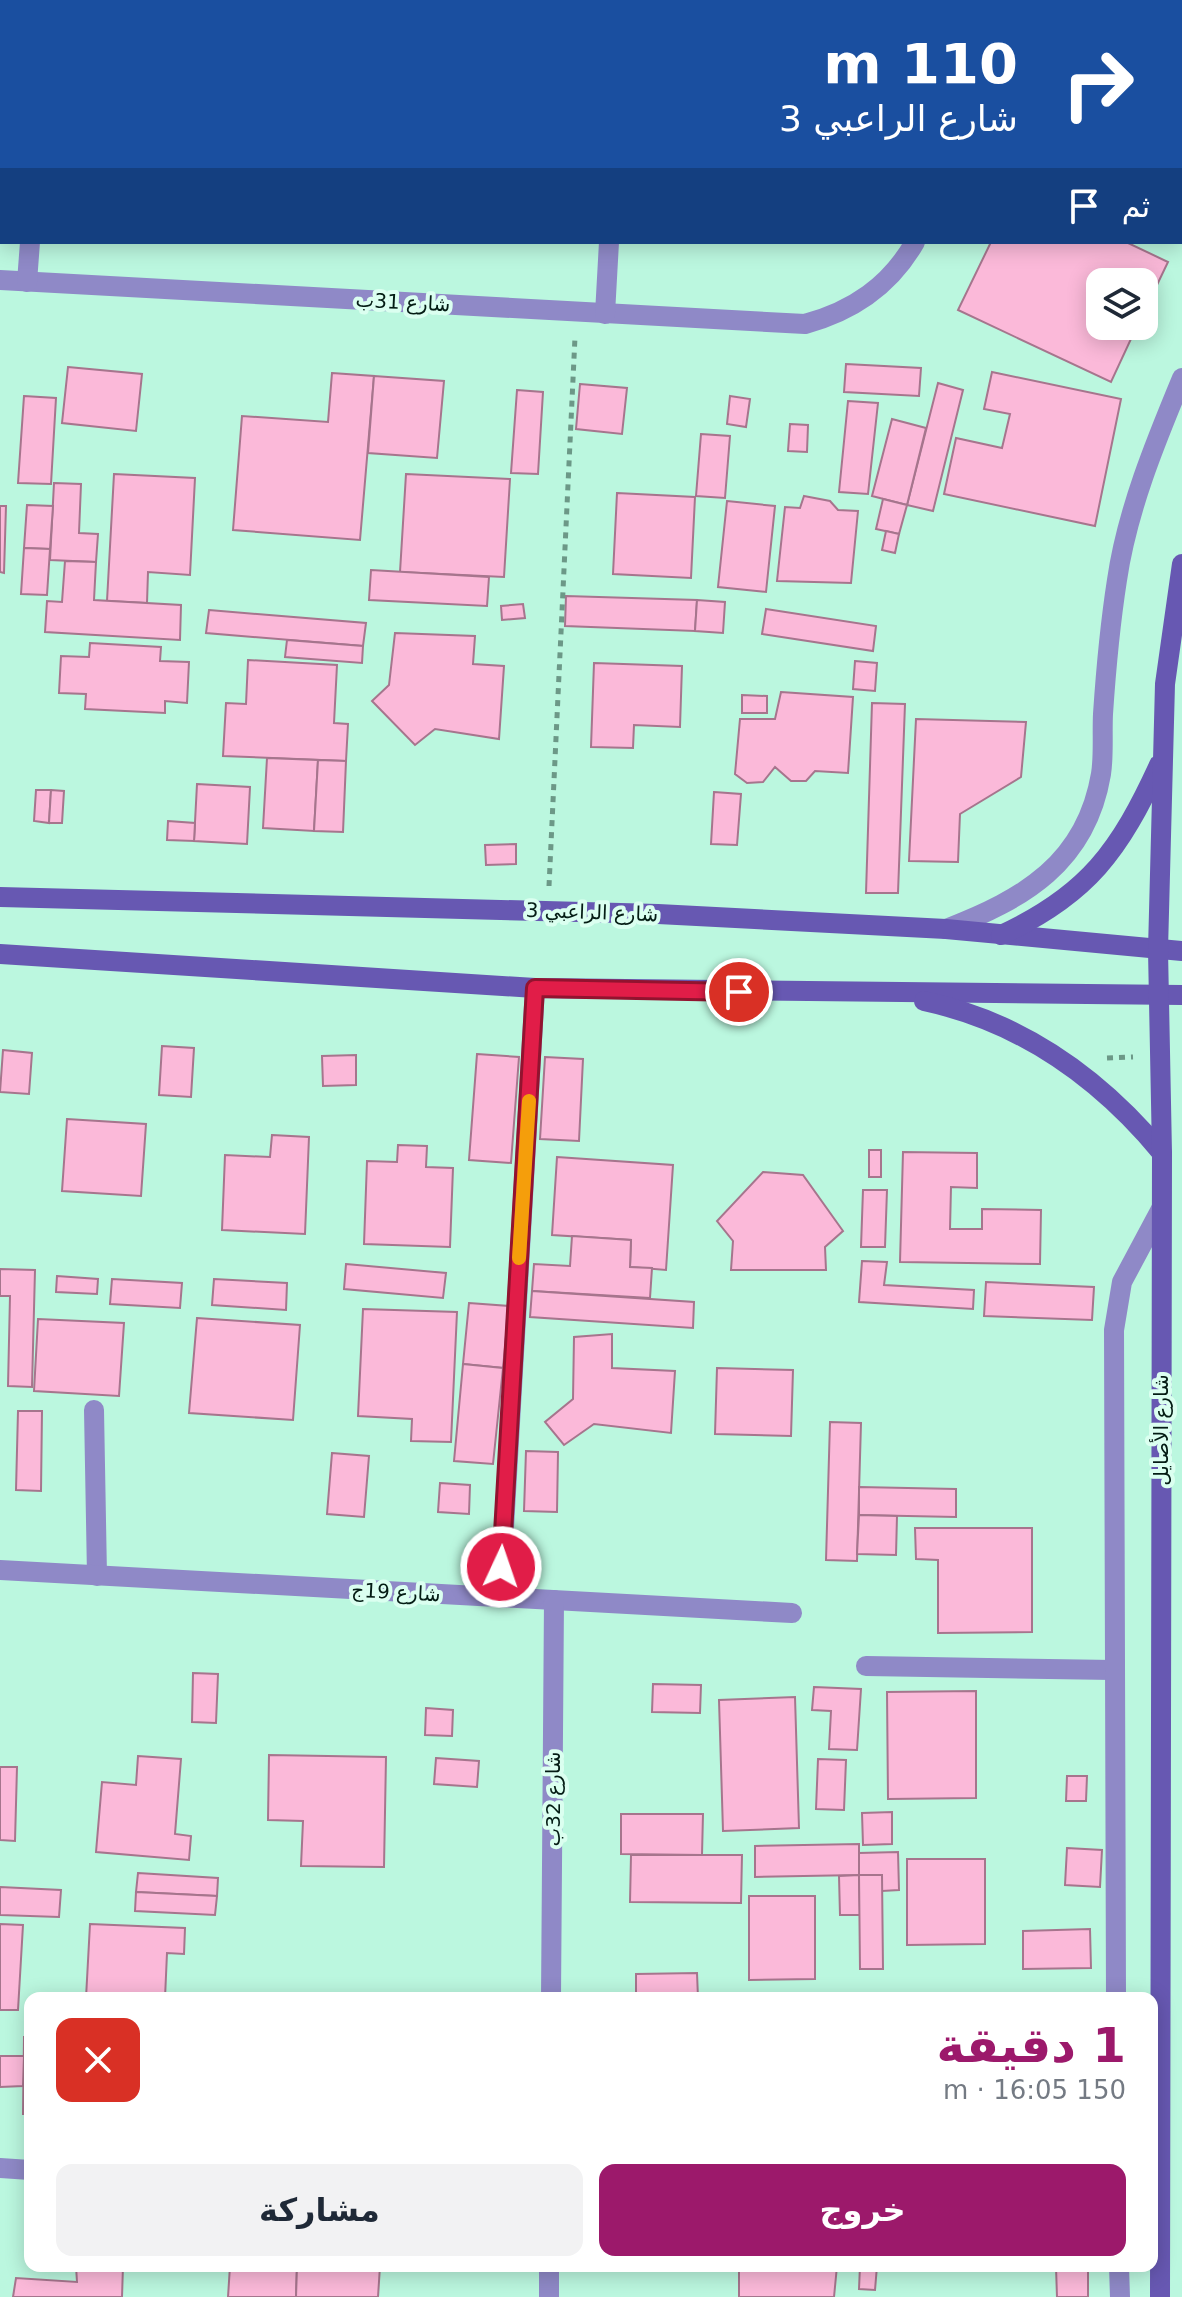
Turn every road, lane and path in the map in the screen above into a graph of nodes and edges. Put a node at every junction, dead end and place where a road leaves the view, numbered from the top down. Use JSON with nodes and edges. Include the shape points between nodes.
{"nodes":[{"id":1,"x":30,"y":244,"type":"edge"},
{"id":2,"x":609,"y":244,"type":"edge"},
{"id":3,"x":914,"y":244,"type":"edge"},
{"id":4,"x":0,"y":280,"type":"edge"},
{"id":5,"x":27,"y":282,"type":"junction"},
{"id":6,"x":576,"y":312,"type":"junction"},
{"id":7,"x":605,"y":314,"type":"junction"},
{"id":8,"x":1182,"y":378,"type":"edge"},
{"id":9,"x":1182,"y":564,"type":"edge"},
{"id":10,"x":1163,"y":757,"type":"junction"},
{"id":11,"x":0,"y":897,"type":"edge"},
{"id":12,"x":547,"y":909,"type":"junction"},
{"id":13,"x":946,"y":929,"type":"junction"},
{"id":14,"x":1001,"y":935,"type":"junction"},
{"id":15,"x":1158,"y":950,"type":"junction"},
{"id":16,"x":1182,"y":951,"type":"edge"},
{"id":17,"x":0,"y":954,"type":"edge"},
{"id":18,"x":535,"y":988,"type":"junction"},
{"id":19,"x":885,"y":994,"type":"junction"},
{"id":20,"x":1159,"y":995,"type":"junction"},
{"id":21,"x":1182,"y":995,"type":"edge"},
{"id":22,"x":1162,"y":1153,"type":"junction"},
{"id":23,"x":1161,"y":1209,"type":"junction"},
{"id":24,"x":94,"y":1410,"type":"dead end"},
{"id":25,"x":0,"y":1570,"type":"edge"},
{"id":26,"x":97,"y":1576,"type":"junction"},
{"id":27,"x":500,"y":1597,"type":"junction"},
{"id":28,"x":554,"y":1600,"type":"junction"},
{"id":29,"x":792,"y":1613,"type":"dead end"},
{"id":30,"x":866,"y":1666,"type":"dead end"},
{"id":31,"x":1113,"y":1670,"type":"junction"},
{"id":32,"x":551,"y":1992,"type":"edge"},
{"id":33,"x":1116,"y":1992,"type":"edge"},
{"id":34,"x":0,"y":2168,"type":"edge"},
{"id":35,"x":24,"y":2170,"type":"edge"},
{"id":36,"x":549,"y":2272,"type":"edge"},
{"id":37,"x":1119,"y":2272,"type":"edge"},
{"id":38,"x":549,"y":2297,"type":"edge"},
{"id":39,"x":1120,"y":2297,"type":"edge"},
{"id":40,"x":1160,"y":2297,"type":"edge"}],
"edges":[{"from":1,"to":5,"type":"street"},
{"from":2,"to":7,"type":"street"},
{"from":3,"to":7,"type":"street","name":"شارع 31ب","via":[[868,297],[805,324]]},
{"from":4,"to":5,"type":"street","name":"شارع 31ب"},
{"from":5,"to":6,"type":"street","name":"شارع 31ب"},
{"from":6,"to":7,"type":"street","name":"شارع 31ب"},
{"from":6,"to":12,"type":"path"},
{"from":8,"to":13,"type":"street","via":[[1147,467],[1118,575],[1095,803],[1083,830],[1044,879],[990,912]]},
{"from":9,"to":10,"type":"street","name":"شارع الأصايل","via":[[1165,684]]},
{"from":10,"to":14,"type":"street","via":[[1133,823],[1089,878],[1033,920]]},
{"from":10,"to":15,"type":"street","name":"شارع الأصايل"},
{"from":11,"to":12,"type":"street","name":"شارع الراعبي 3"},
{"from":12,"to":13,"type":"street","name":"شارع الراعبي 3"},
{"from":13,"to":14,"type":"street","name":"شارع الراعبي 3"},
{"from":14,"to":15,"type":"street","name":"شارع الراعبي 3"},
{"from":15,"to":16,"type":"street","name":"شارع الراعبي 3"},
{"from":15,"to":20,"type":"street","name":"شارع الأصايل"},
{"from":17,"to":18,"type":"street"},
{"from":18,"to":19,"type":"street"},
{"from":18,"to":27,"type":"street"},
{"from":19,"to":20,"type":"street"},
{"from":19,"to":22,"type":"street","via":[[970,1013],[1048,1050],[1112,1098]]},
{"from":20,"to":21,"type":"street"},
{"from":20,"to":22,"type":"street","name":"شارع الأصايل"},
{"from":22,"to":23,"type":"street","name":"شارع الأصايل"},
{"from":23,"to":31,"type":"street","via":[[1122,1282],[1116,1306]]},
{"from":23,"to":40,"type":"street","name":"شارع الأصايل"},
{"from":24,"to":26,"type":"street"},
{"from":25,"to":26,"type":"street","name":"شارع 19ج"},
{"from":26,"to":27,"type":"street","name":"شارع 19ج"},
{"from":27,"to":28,"type":"street","name":"شارع 19ج"},
{"from":28,"to":29,"type":"street","name":"شارع 19ج"},
{"from":28,"to":32,"type":"street","name":"شارع 32ب"},
{"from":30,"to":31,"type":"street"},
{"from":31,"to":33,"type":"street"},
{"from":34,"to":35,"type":"street"},
{"from":36,"to":38,"type":"street"},
{"from":37,"to":39,"type":"street"}]}
